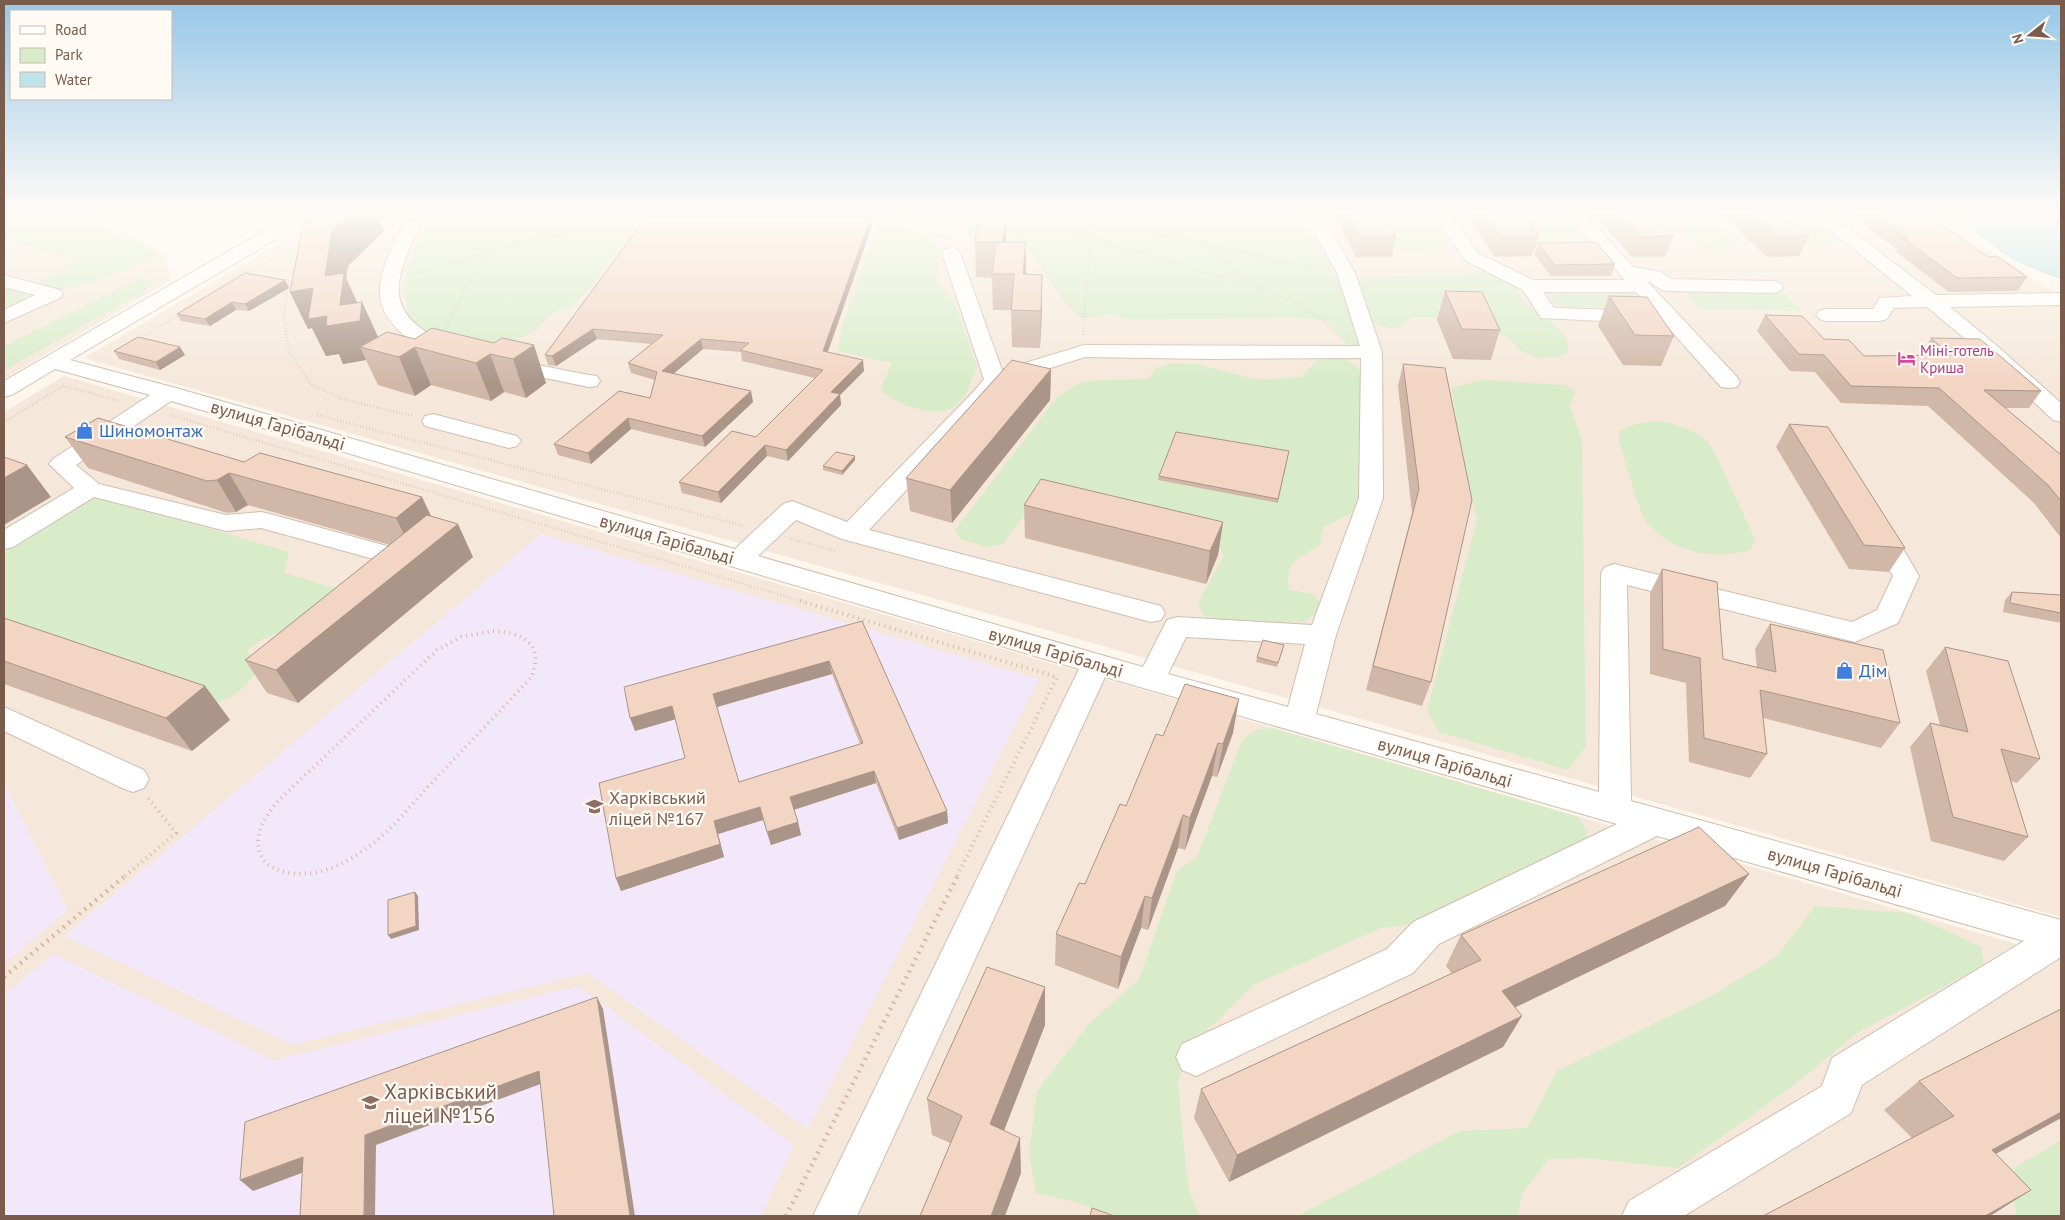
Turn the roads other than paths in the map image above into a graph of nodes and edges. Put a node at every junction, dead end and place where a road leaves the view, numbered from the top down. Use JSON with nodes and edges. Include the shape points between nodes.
{"nodes":[{"id":1,"x":211,"y":270,"type":"edge"},
{"id":2,"x":393,"y":270,"type":"edge"},
{"id":3,"x":957,"y":270,"type":"edge"},
{"id":4,"x":1344,"y":270,"type":"edge"},
{"id":5,"x":1498,"y":270,"type":"edge"},
{"id":6,"x":1627,"y":270,"type":"edge"},
{"id":7,"x":1890,"y":270,"type":"edge"},
{"id":8,"x":1636,"y":279,"type":"junction"},
{"id":9,"x":4,"y":281,"type":"edge"},
{"id":10,"x":1530,"y":286,"type":"junction"},
{"id":11,"x":1773,"y":287,"type":"dead end"},
{"id":12,"x":2061,"y":299,"type":"edge"},
{"id":13,"x":1930,"y":300,"type":"junction"},
{"id":14,"x":1826,"y":315,"type":"dead end"},
{"id":15,"x":4,"y":317,"type":"edge"},
{"id":16,"x":1671,"y":318,"type":"junction"},
{"id":17,"x":1362,"y":352,"type":"junction"},
{"id":18,"x":52,"y":362,"type":"junction"},
{"id":19,"x":995,"y":379,"type":"junction"},
{"id":20,"x":589,"y":381,"type":"dead end"},
{"id":21,"x":1729,"y":382,"type":"dead end"},
{"id":22,"x":4,"y":390,"type":"edge"},
{"id":23,"x":168,"y":393,"type":"junction"},
{"id":24,"x":2061,"y":415,"type":"edge"},
{"id":25,"x":433,"y":421,"type":"road end"},
{"id":26,"x":510,"y":441,"type":"dead end"},
{"id":27,"x":90,"y":489,"type":"junction"},
{"id":28,"x":1867,"y":509,"type":"edge"},
{"id":29,"x":4,"y":541,"type":"edge"},
{"id":30,"x":848,"y":543,"type":"junction"},
{"id":31,"x":739,"y":560,"type":"junction"},
{"id":32,"x":385,"y":578,"type":"edge"},
{"id":33,"x":1151,"y":613,"type":"dead end"},
{"id":34,"x":1322,"y":635,"type":"junction"},
{"id":35,"x":1096,"y":664,"type":"junction"},
{"id":36,"x":1151,"y":679,"type":"junction"},
{"id":37,"x":4,"y":718,"type":"edge"},
{"id":38,"x":1299,"y":721,"type":"junction"},
{"id":39,"x":133,"y":779,"type":"road end"},
{"id":40,"x":1615,"y":810,"type":"junction"},
{"id":41,"x":1656,"y":822,"type":"junction"},
{"id":42,"x":2061,"y":937,"type":"edge"},
{"id":43,"x":1196,"y":1057,"type":"dead end"},
{"id":44,"x":835,"y":1216,"type":"edge"},
{"id":45,"x":1644,"y":1216,"type":"edge"}],
"edges":[{"from":1,"to":18,"type":"street"},
{"from":2,"to":20,"type":"street","via":[[388,290],[390,305],[398,322],[411,333],[439,348],[476,359]]},
{"from":3,"to":19,"type":"street"},
{"from":4,"to":17,"type":"street"},
{"from":5,"to":10,"type":"street"},
{"from":6,"to":8,"type":"street"},
{"from":7,"to":13,"type":"street"},
{"from":8,"to":10,"type":"street"},
{"from":8,"to":11,"type":"street","via":[[1654,276],[1667,285]]},
{"from":8,"to":16,"type":"street"},
{"from":9,"to":15,"type":"street","via":[[53,294]]},
{"from":10,"to":16,"type":"street","via":[[1548,314]]},
{"from":12,"to":13,"type":"street"},
{"from":13,"to":14,"type":"street","via":[[1887,302],[1880,315]]},
{"from":13,"to":24,"type":"street"},
{"from":16,"to":21,"type":"street"},
{"from":17,"to":19,"type":"street","via":[[1084,351]]},
{"from":17,"to":34,"type":"street","via":[[1371,498]]},
{"from":18,"to":22,"type":"street"},
{"from":18,"to":23,"type":"street","name":"вулиця Гарібальді"},
{"from":19,"to":30,"type":"street"},
{"from":23,"to":27,"type":"street","via":[[61,464]]},
{"from":23,"to":31,"type":"street","name":"вулиця Гарібальді"},
{"from":25,"to":26,"type":"street"},
{"from":27,"to":29,"type":"street"},
{"from":27,"to":32,"type":"street","via":[[226,523],[260,520],[407,560]]},
{"from":28,"to":40,"type":"street","via":[[1906,576],[1888,616],[1855,632],[1614,573]]},
{"from":30,"to":31,"type":"street","via":[[792,509]]},
{"from":30,"to":33,"type":"street"},
{"from":31,"to":35,"type":"street","name":"вулиця Гарібальді"},
{"from":34,"to":36,"type":"street","via":[[1177,627]]},
{"from":34,"to":38,"type":"street"},
{"from":35,"to":36,"type":"street","name":"вулиця Гарібальді"},
{"from":35,"to":44,"type":"street"},
{"from":36,"to":38,"type":"street","name":"вулиця Гарібальді"},
{"from":37,"to":39,"type":"street"},
{"from":38,"to":40,"type":"street","name":"вулиця Гарібальді"},
{"from":40,"to":41,"type":"street","name":"вулиця Гарібальді"},
{"from":41,"to":42,"type":"street","name":"вулиця Гарібальді"},
{"from":41,"to":43,"type":"street","via":[[1426,933],[1400,961]]},
{"from":42,"to":45,"type":"street","via":[[1846,1072],[1837,1099]]}]}
